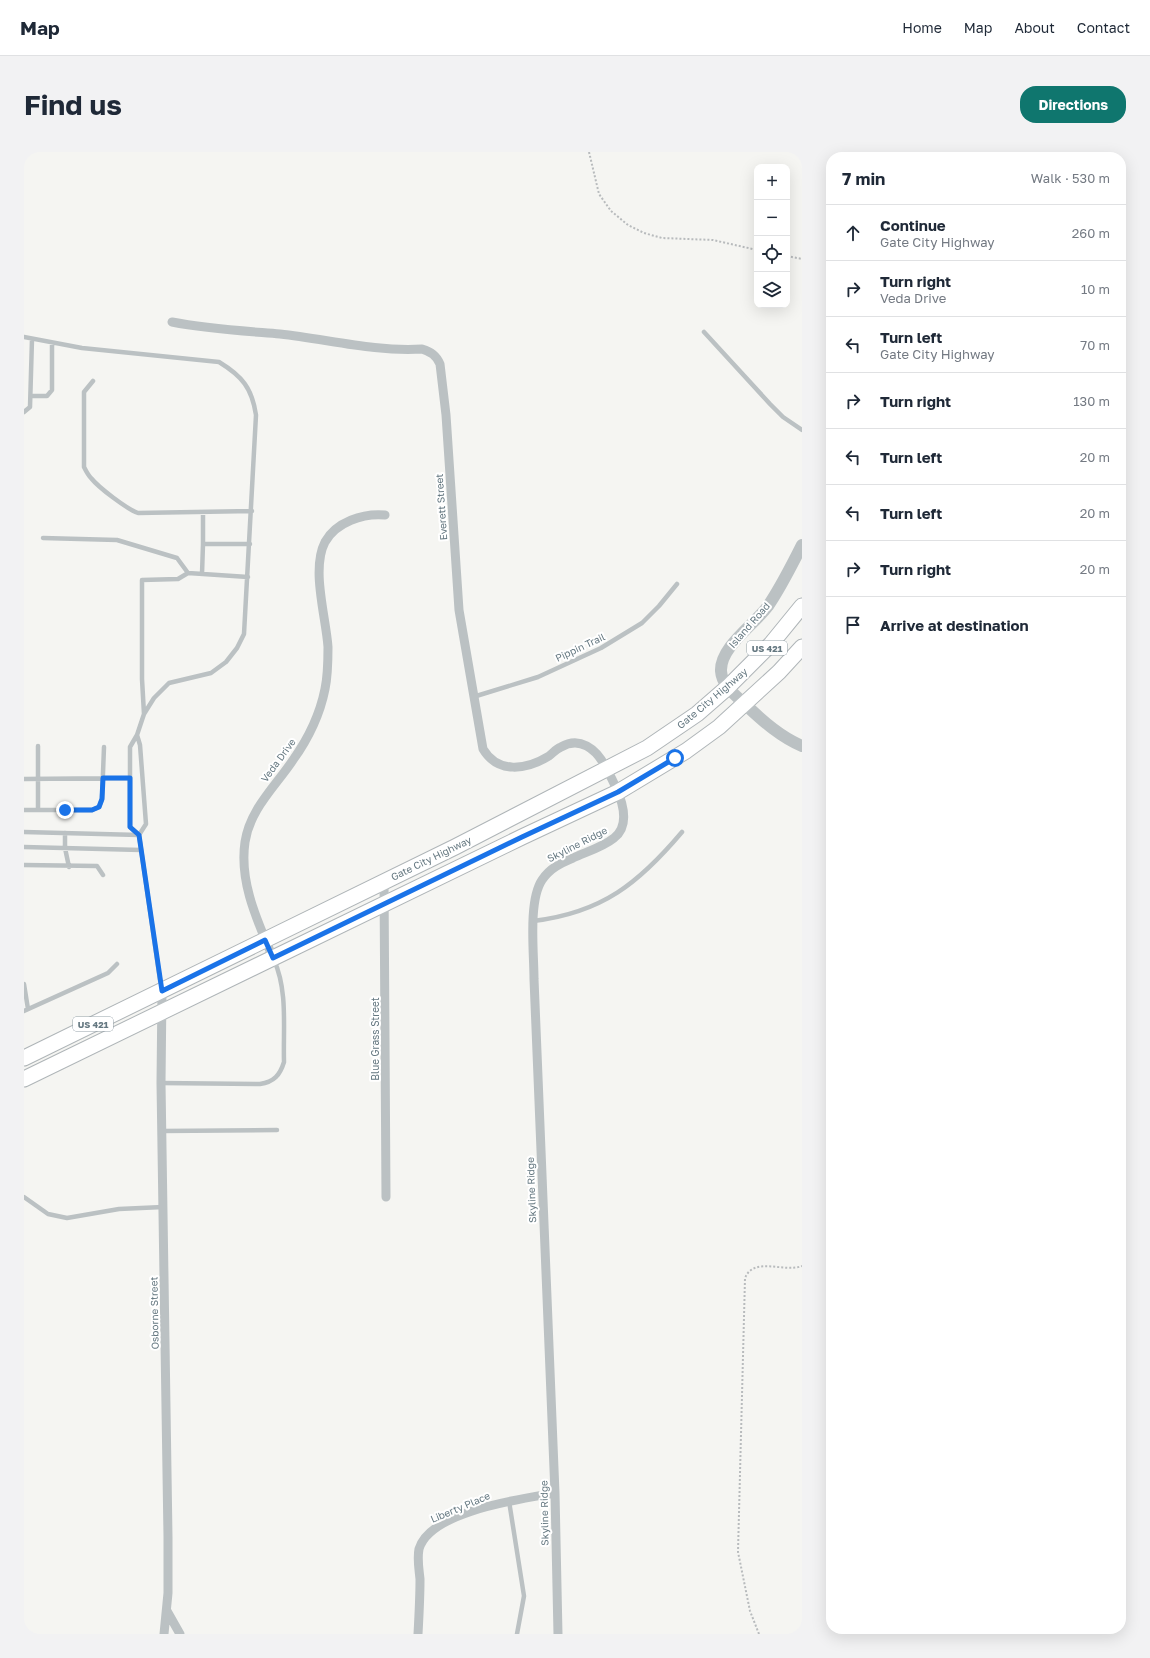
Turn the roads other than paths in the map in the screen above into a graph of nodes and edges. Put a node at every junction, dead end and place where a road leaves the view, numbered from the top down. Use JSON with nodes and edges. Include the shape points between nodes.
{"nodes":[{"id":1,"x":172,"y":322,"type":"dead end"},
{"id":2,"x":704,"y":332,"type":"dead end"},
{"id":3,"x":24,"y":337,"type":"edge"},
{"id":4,"x":32,"y":338,"type":"junction"},
{"id":5,"x":52,"y":343,"type":"junction"},
{"id":6,"x":93,"y":381,"type":"dead end"},
{"id":7,"x":31,"y":396,"type":"junction"},
{"id":8,"x":24,"y":412,"type":"edge"},
{"id":9,"x":802,"y":430,"type":"edge"},
{"id":10,"x":252,"y":511,"type":"junction"},
{"id":11,"x":202,"y":512,"type":"junction"},
{"id":12,"x":385,"y":515,"type":"dead end"},
{"id":13,"x":43,"y":538,"type":"dead end"},
{"id":14,"x":203,"y":544,"type":"junction"},
{"id":15,"x":250,"y":544,"type":"junction"},
{"id":16,"x":802,"y":544,"type":"edge"},
{"id":17,"x":188,"y":573,"type":"junction"},
{"id":18,"x":202,"y":574,"type":"junction"},
{"id":19,"x":248,"y":577,"type":"junction"},
{"id":20,"x":677,"y":584,"type":"dead end"},
{"id":21,"x":802,"y":606,"type":"edge"},
{"id":22,"x":802,"y":647,"type":"edge"},
{"id":23,"x":728,"y":687,"type":"junction"},
{"id":24,"x":473,"y":696,"type":"junction"},
{"id":25,"x":745,"y":704,"type":"junction"},
{"id":26,"x":144,"y":714,"type":"junction"},
{"id":27,"x":137,"y":735,"type":"junction"},
{"id":28,"x":38,"y":746,"type":"dead end"},
{"id":29,"x":104,"y":746,"type":"dead end"},
{"id":30,"x":802,"y":746,"type":"edge"},
{"id":31,"x":607,"y":770,"type":"junction"},
{"id":32,"x":24,"y":778,"type":"edge"},
{"id":33,"x":38,"y":778,"type":"junction"},
{"id":34,"x":103,"y":778,"type":"junction"},
{"id":35,"x":130,"y":778,"type":"junction"},
{"id":36,"x":618,"y":792,"type":"junction"},
{"id":37,"x":24,"y":810,"type":"edge"},
{"id":38,"x":38,"y":810,"type":"junction"},
{"id":39,"x":24,"y":832,"type":"edge"},
{"id":40,"x":682,"y":832,"type":"dead end"},
{"id":41,"x":66,"y":833,"type":"junction"},
{"id":42,"x":139,"y":835,"type":"junction"},
{"id":43,"x":24,"y":847,"type":"edge"},
{"id":44,"x":65,"y":848,"type":"junction"},
{"id":45,"x":141,"y":850,"type":"junction"},
{"id":46,"x":24,"y":865,"type":"edge"},
{"id":47,"x":68,"y":866,"type":"junction"},
{"id":48,"x":103,"y":875,"type":"dead end"},
{"id":49,"x":384,"y":881,"type":"junction"},
{"id":50,"x":385,"y":904,"type":"junction"},
{"id":51,"x":533,"y":921,"type":"junction"},
{"id":52,"x":265,"y":940,"type":"junction"},
{"id":53,"x":273,"y":958,"type":"junction"},
{"id":54,"x":117,"y":964,"type":"dead end"},
{"id":55,"x":24,"y":984,"type":"edge"},
{"id":56,"x":162,"y":991,"type":"junction"},
{"id":57,"x":26,"y":1010,"type":"edge"},
{"id":58,"x":161,"y":1014,"type":"junction"},
{"id":59,"x":24,"y":1058,"type":"edge"},
{"id":60,"x":24,"y":1079,"type":"edge"},
{"id":61,"x":161,"y":1082,"type":"junction"},
{"id":62,"x":277,"y":1130,"type":"dead end"},
{"id":63,"x":162,"y":1131,"type":"junction"},
{"id":64,"x":24,"y":1197,"type":"edge"},
{"id":65,"x":386,"y":1197,"type":"dead end"},
{"id":66,"x":163,"y":1207,"type":"junction"},
{"id":67,"x":555,"y":1493,"type":"junction"},
{"id":68,"x":509,"y":1501,"type":"junction"},
{"id":69,"x":167,"y":1611,"type":"junction"},
{"id":70,"x":164,"y":1634,"type":"edge"},
{"id":71,"x":180,"y":1634,"type":"edge"},
{"id":72,"x":418,"y":1634,"type":"edge"},
{"id":73,"x":517,"y":1634,"type":"edge"},
{"id":74,"x":558,"y":1634,"type":"edge"}],
"edges":[{"from":1,"to":24,"type":"street","name":"Everett Street","via":[[201,328],[280,334],[368,346],[422,349],[437,357],[446,415],[459,610]]},
{"from":2,"to":9,"type":"lane","via":[[783,417]]},
{"from":3,"to":4,"type":"lane"},
{"from":4,"to":5,"type":"lane"},
{"from":4,"to":7,"type":"lane"},
{"from":5,"to":7,"type":"lane","via":[[52,390],[47,396]]},
{"from":5,"to":10,"type":"lane","via":[[218,362],[233,370],[253,397],[256,415]]},
{"from":6,"to":11,"type":"lane","via":[[84,392],[84,467],[90,478],[130,511]]},
{"from":7,"to":8,"type":"lane","via":[[30,407]]},
{"from":10,"to":11,"type":"lane"},
{"from":10,"to":15,"type":"lane"},
{"from":11,"to":14,"type":"lane"},
{"from":12,"to":52,"type":"street","name":"Veda Drive","via":[[366,515],[341,526],[326,541],[321,551],[320,586],[328,647],[328,668],[321,705],[306,740],[259,805],[249,825],[245,842],[245,878],[252,907]]},
{"from":13,"to":17,"type":"lane","via":[[117,540],[177,558]]},
{"from":14,"to":15,"type":"lane"},
{"from":14,"to":18,"type":"lane"},
{"from":15,"to":19,"type":"lane"},
{"from":16,"to":23,"type":"street","name":"Island Road","via":[[768,606],[728,649],[721,671]]},
{"from":17,"to":18,"type":"lane"},
{"from":17,"to":26,"type":"lane","via":[[178,579],[142,580]]},
{"from":18,"to":19,"type":"lane"},
{"from":19,"to":26,"type":"lane","via":[[244,634],[237,648],[226,662],[211,673],[169,683],[154,698]]},
{"from":20,"to":24,"type":"lane","name":"Pippin Trail","via":[[642,623],[601,648],[538,677]]},
{"from":21,"to":23,"type":"main road","name":"Gate City Highway","number":"US 421","via":[[771,644]]},
{"from":22,"to":25,"type":"main road","name":"Gate City Highway","number":"US 421"},
{"from":23,"to":25,"type":"street","name":"Island Road"},
{"from":23,"to":31,"type":"main road","name":"Gate City Highway","number":"US 421","via":[[666,736]]},
{"from":24,"to":31,"type":"street","name":"Everett Street","via":[[481,745],[493,762],[506,767],[520,767],[537,762],[566,744],[575,743],[594,749]]},
{"from":25,"to":30,"type":"street","name":"Island Road","via":[[782,736]]},
{"from":25,"to":36,"type":"main road","name":"Gate City Highway","number":"US 421","via":[[686,751]]},
{"from":26,"to":27,"type":"lane"},
{"from":27,"to":35,"type":"lane","via":[[130,747]]},
{"from":27,"to":42,"type":"lane","via":[[146,824]]},
{"from":28,"to":33,"type":"lane"},
{"from":29,"to":34,"type":"lane"},
{"from":31,"to":36,"type":"street","name":"Everett Street"},
{"from":31,"to":49,"type":"main road","name":"Gate City Highway","number":"US 421"},
{"from":32,"to":33,"type":"lane"},
{"from":33,"to":34,"type":"lane"},
{"from":33,"to":38,"type":"lane"},
{"from":34,"to":35,"type":"lane"},
{"from":34,"to":38,"type":"lane","via":[[99,807],[92,810]]},
{"from":35,"to":42,"type":"lane","via":[[130,827]]},
{"from":36,"to":50,"type":"main road","name":"Gate City Highway","number":"US 421"},
{"from":36,"to":51,"type":"street","name":"Skyline Ridge","via":[[624,816],[620,832],[608,842],[556,865],[549,871],[536,892]]},
{"from":37,"to":38,"type":"lane"},
{"from":39,"to":41,"type":"lane"},
{"from":40,"to":51,"type":"lane","via":[[649,869],[614,895],[575,913]]},
{"from":41,"to":42,"type":"lane"},
{"from":41,"to":44,"type":"lane"},
{"from":42,"to":45,"type":"lane"},
{"from":43,"to":44,"type":"lane"},
{"from":44,"to":45,"type":"lane"},
{"from":44,"to":47,"type":"lane"},
{"from":45,"to":56,"type":"lane"},
{"from":46,"to":47,"type":"lane"},
{"from":47,"to":48,"type":"lane","via":[[97,866]]},
{"from":49,"to":50,"type":"street","name":"Blue Grass Street"},
{"from":49,"to":52,"type":"main road","name":"Gate City Highway","number":"US 421"},
{"from":50,"to":53,"type":"main road","name":"Gate City Highway","number":"US 421"},
{"from":50,"to":65,"type":"street","name":"Blue Grass Street"},
{"from":51,"to":67,"type":"street","name":"Skyline Ridge"},
{"from":52,"to":53,"type":"street","name":"Veda Drive"},
{"from":52,"to":56,"type":"main road","name":"Gate City Highway","number":"US 421"},
{"from":53,"to":58,"type":"main road","name":"Gate City Highway","number":"US 421"},
{"from":53,"to":61,"type":"lane","via":[[283,990],[284,1062],[275,1078],[268,1083],[260,1084]]},
{"from":54,"to":57,"type":"lane","via":[[108,973]]},
{"from":55,"to":57,"type":"lane"},
{"from":56,"to":58,"type":"street","name":"Osborne Street"},
{"from":56,"to":59,"type":"main road","name":"Gate City Highway","number":"US 421"},
{"from":58,"to":60,"type":"main road","name":"Gate City Highway","number":"US 421"},
{"from":58,"to":61,"type":"street","name":"Osborne Street"},
{"from":61,"to":63,"type":"street","name":"Osborne Street"},
{"from":62,"to":63,"type":"lane"},
{"from":63,"to":66,"type":"street","name":"Osborne Street"},
{"from":64,"to":66,"type":"lane","via":[[48,1214],[67,1218],[119,1209]]},
{"from":66,"to":69,"type":"street","name":"Osborne Street"},
{"from":67,"to":68,"type":"street","name":"Liberty Place"},
{"from":67,"to":74,"type":"street","name":"Skyline Ridge"},
{"from":68,"to":72,"type":"street","name":"Liberty Place","via":[[489,1505],[437,1527],[423,1540],[418,1559]]},
{"from":68,"to":73,"type":"lane","via":[[524,1596]]},
{"from":69,"to":70,"type":"street","name":"Osborne Street"},
{"from":69,"to":71,"type":"street"}]}
